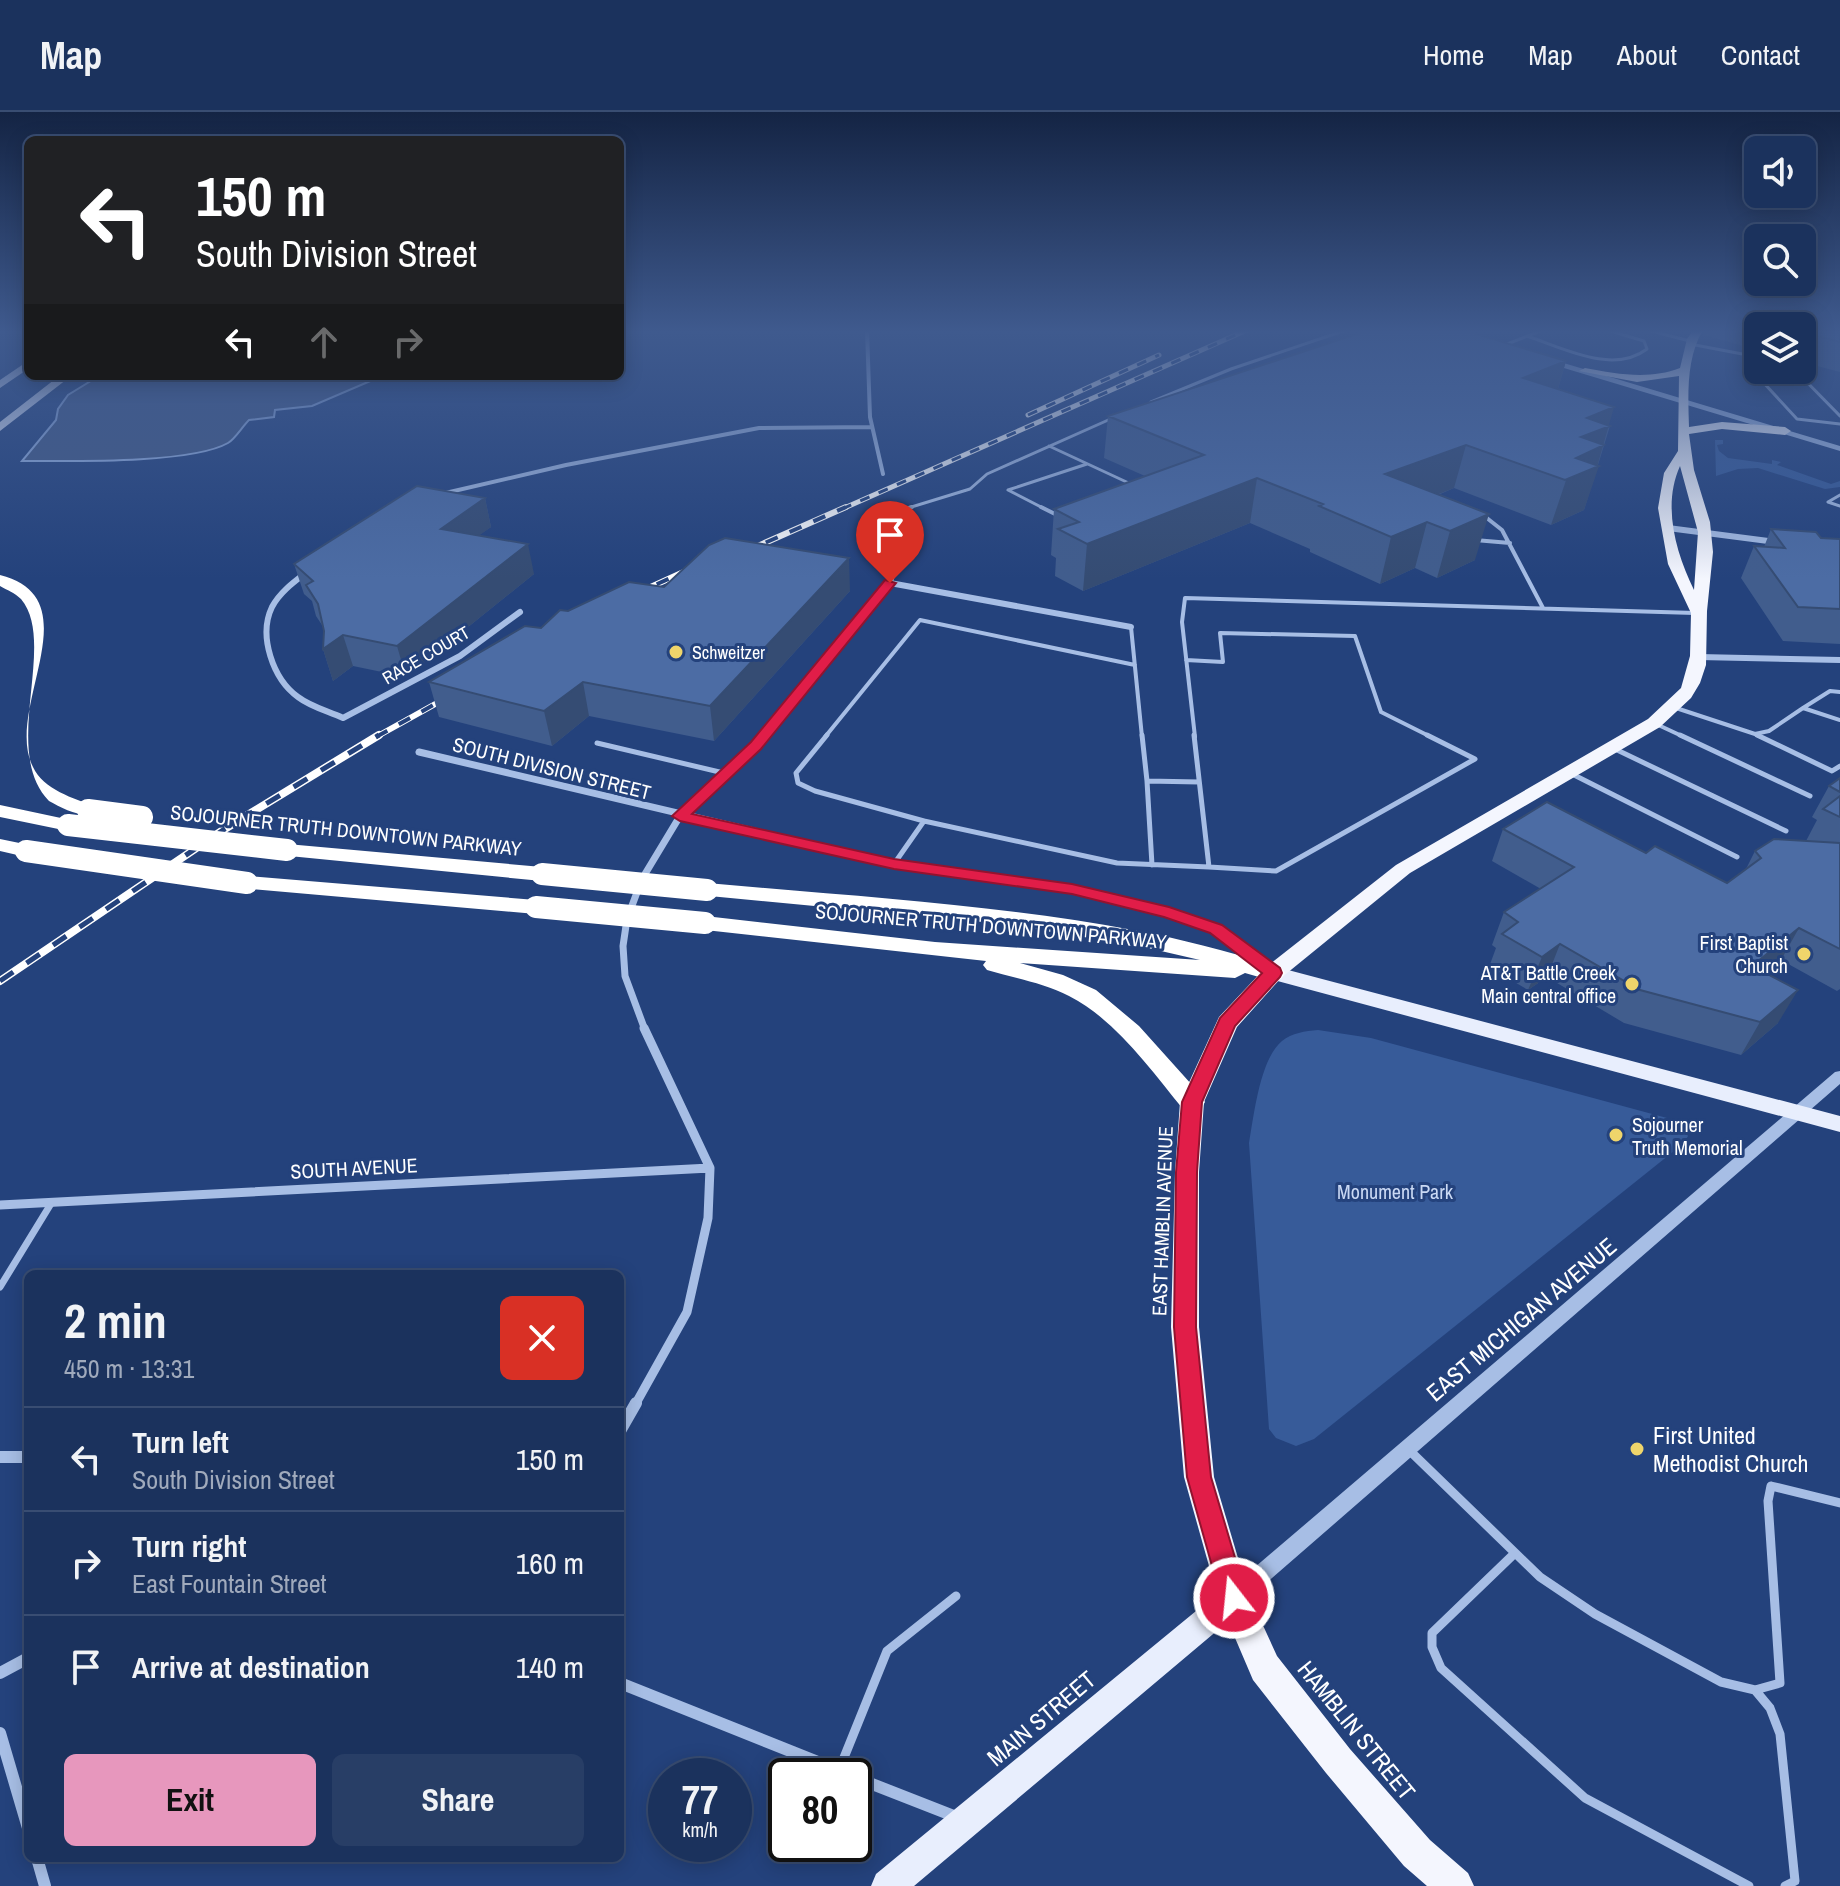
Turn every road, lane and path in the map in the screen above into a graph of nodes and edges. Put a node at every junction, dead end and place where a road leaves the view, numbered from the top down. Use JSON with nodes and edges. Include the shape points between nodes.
{"nodes":[{"id":1,"x":18,"y":413,"type":"edge"},
{"id":2,"x":871,"y":413,"type":"edge"},
{"id":3,"x":1683,"y":413,"type":"edge"},
{"id":4,"x":1723,"y":413,"type":"edge"},
{"id":5,"x":1791,"y":413,"type":"edge"},
{"id":6,"x":1118,"y":416,"type":"edge"},
{"id":7,"x":1840,"y":424,"type":"edge"},
{"id":8,"x":872,"y":427,"type":"junction"},
{"id":9,"x":0,"y":428,"type":"edge"},
{"id":10,"x":1785,"y":431,"type":"junction"},
{"id":11,"x":1684,"y":432,"type":"junction"},
{"id":12,"x":1049,"y":446,"type":"junction"},
{"id":13,"x":1839,"y":449,"type":"edge"},
{"id":14,"x":1684,"y":451,"type":"junction"},
{"id":15,"x":1087,"y":464,"type":"junction"},
{"id":16,"x":883,"y":474,"type":"dead end"},
{"id":17,"x":1144,"y":490,"type":"edge"},
{"id":18,"x":437,"y":494,"type":"edge"},
{"id":19,"x":1840,"y":495,"type":"edge"},
{"id":20,"x":1840,"y":506,"type":"edge"},
{"id":21,"x":892,"y":513,"type":"joint"},
{"id":22,"x":1475,"y":513,"type":"edge"},
{"id":23,"x":1064,"y":518,"type":"edge"},
{"id":24,"x":1668,"y":528,"type":"junction"},
{"id":25,"x":1705,"y":533,"type":"junction"},
{"id":26,"x":1468,"y":540,"type":"edge"},
{"id":27,"x":1778,"y":542,"type":"edge"},
{"id":28,"x":1510,"y":543,"type":"junction"},
{"id":29,"x":311,"y":568,"type":"edge"},
{"id":30,"x":0,"y":580,"type":"edge"},
{"id":31,"x":890,"y":583,"type":"junction"},
{"id":32,"x":1543,"y":608,"type":"junction"},
{"id":33,"x":520,"y":612,"type":"dead end"},
{"id":34,"x":1699,"y":613,"type":"junction"},
{"id":35,"x":1131,"y":627,"type":"joint"},
{"id":36,"x":1699,"y":657,"type":"junction"},
{"id":37,"x":1186,"y":660,"type":"junction"},
{"id":38,"x":1840,"y":660,"type":"edge"},
{"id":39,"x":1135,"y":665,"type":"junction"},
{"id":40,"x":1840,"y":692,"type":"edge"},
{"id":41,"x":1673,"y":707,"type":"junction"},
{"id":42,"x":1803,"y":708,"type":"junction"},
{"id":43,"x":1840,"y":720,"type":"edge"},
{"id":44,"x":1654,"y":723,"type":"junction"},
{"id":45,"x":1755,"y":734,"type":"junction"},
{"id":46,"x":597,"y":743,"type":"dead end"},
{"id":47,"x":1612,"y":747,"type":"junction"},
{"id":48,"x":419,"y":752,"type":"dead end"},
{"id":49,"x":1840,"y":766,"type":"edge"},
{"id":50,"x":1568,"y":772,"type":"junction"},
{"id":51,"x":728,"y":774,"type":"junction"},
{"id":52,"x":1147,"y":781,"type":"junction"},
{"id":53,"x":1199,"y":782,"type":"junction"},
{"id":54,"x":1810,"y":796,"type":"dead end"},
{"id":55,"x":0,"y":811,"type":"edge"},
{"id":56,"x":680,"y":816,"type":"junction"},
{"id":57,"x":924,"y":821,"type":"junction"},
{"id":58,"x":1786,"y":831,"type":"dead end"},
{"id":59,"x":295,"y":844,"type":"junction"},
{"id":60,"x":0,"y":845,"type":"edge"},
{"id":61,"x":1737,"y":857,"type":"dead end"},
{"id":62,"x":894,"y":864,"type":"junction"},
{"id":63,"x":1152,"y":865,"type":"junction"},
{"id":64,"x":1209,"y":867,"type":"junction"},
{"id":65,"x":935,"y":950,"type":"junction"},
{"id":66,"x":1273,"y":973,"type":"junction"},
{"id":67,"x":1840,"y":1076,"type":"edge"},
{"id":68,"x":1192,"y":1102,"type":"junction"},
{"id":69,"x":1799,"y":1114,"type":"junction"},
{"id":70,"x":1840,"y":1124,"type":"edge"},
{"id":71,"x":710,"y":1168,"type":"junction"},
{"id":72,"x":52,"y":1202,"type":"junction"},
{"id":73,"x":0,"y":1205,"type":"edge"},
{"id":74,"x":0,"y":1287,"type":"edge"},
{"id":75,"x":624,"y":1424,"type":"edge"},
{"id":76,"x":1407,"y":1448,"type":"junction"},
{"id":77,"x":0,"y":1457,"type":"edge"},
{"id":78,"x":24,"y":1457,"type":"edge"},
{"id":79,"x":1840,"y":1503,"type":"edge"},
{"id":80,"x":1515,"y":1553,"type":"junction"},
{"id":81,"x":956,"y":1596,"type":"dead end"},
{"id":82,"x":1234,"y":1598,"type":"junction"},
{"id":83,"x":24,"y":1660,"type":"edge"},
{"id":84,"x":0,"y":1673,"type":"edge"},
{"id":85,"x":624,"y":1685,"type":"edge"},
{"id":86,"x":1755,"y":1690,"type":"junction"},
{"id":87,"x":0,"y":1733,"type":"edge"},
{"id":88,"x":809,"y":1758,"type":"edge"},
{"id":89,"x":844,"y":1758,"type":"edge"},
{"id":90,"x":872,"y":1784,"type":"edge"},
{"id":91,"x":24,"y":1814,"type":"edge"},
{"id":92,"x":967,"y":1821,"type":"junction"},
{"id":93,"x":38,"y":1862,"type":"edge"},
{"id":94,"x":45,"y":1886,"type":"edge"},
{"id":95,"x":888,"y":1886,"type":"edge"},
{"id":96,"x":1455,"y":1886,"type":"edge"},
{"id":97,"x":1749,"y":1886,"type":"edge"},
{"id":98,"x":1785,"y":1886,"type":"edge"}],
"edges":[{"from":1,"to":9,"type":"main road"},
{"from":2,"to":8,"type":"street"},
{"from":3,"to":11,"type":"highway"},
{"from":4,"to":10,"type":"street"},
{"from":5,"to":7,"type":"lane","via":[[1797,419]]},
{"from":6,"to":12,"type":"lane"},
{"from":8,"to":16,"type":"street"},
{"from":8,"to":18,"type":"street","via":[[759,428]]},
{"from":10,"to":11,"type":"highway","via":[[1727,424]]},
{"from":10,"to":13,"type":"street"},
{"from":11,"to":14,"type":"highway"},
{"from":12,"to":15,"type":"lane"},
{"from":12,"to":21,"type":"lane","via":[[987,474],[970,489]]},
{"from":14,"to":24,"type":"highway","via":[[1670,474]]},
{"from":14,"to":25,"type":"highway"},
{"from":15,"to":17,"type":"lane"},
{"from":15,"to":23,"type":"lane","via":[[1008,490]]},
{"from":19,"to":20,"type":"lane","via":[[1828,502]]},
{"from":21,"to":31,"type":"street","via":[[895,562]]},
{"from":22,"to":28,"type":"lane","via":[[1502,530]]},
{"from":24,"to":25,"type":"street"},
{"from":24,"to":34,"type":"highway","via":[[1682,585]]},
{"from":25,"to":27,"type":"street"},
{"from":25,"to":34,"type":"highway"},
{"from":26,"to":28,"type":"lane"},
{"from":28,"to":32,"type":"lane"},
{"from":29,"to":33,"type":"street","name":"RACE COURT","via":[[274,603],[265,623],[267,646],[280,679],[299,698],[343,718],[460,656]]},
{"from":30,"to":59,"type":"highway","bridge":true,"via":[[30,600],[37,620],[17,744],[31,779],[88,810]]},
{"from":31,"to":35,"type":"street"},
{"from":31,"to":51,"type":"street"},
{"from":32,"to":34,"type":"lane"},
{"from":32,"to":37,"type":"lane","via":[[1185,598]]},
{"from":34,"to":36,"type":"highway"},
{"from":35,"to":39,"type":"lane"},
{"from":36,"to":38,"type":"street"},
{"from":36,"to":41,"type":"highway","name":"EAST HAMBLIN AVENUE","via":[[1692,684]]},
{"from":37,"to":53,"type":"lane"},
{"from":37,"to":64,"type":"lane","via":[[1223,662],[1220,633],[1355,636],[1381,712],[1475,759],[1276,871]]},
{"from":39,"to":52,"type":"lane"},
{"from":39,"to":57,"type":"lane","via":[[920,620],[796,773],[798,783],[815,791]]},
{"from":40,"to":42,"type":"lane","via":[[1830,691]]},
{"from":41,"to":44,"type":"highway","name":"EAST HAMBLIN AVENUE"},
{"from":41,"to":45,"type":"lane"},
{"from":42,"to":43,"type":"lane"},
{"from":42,"to":45,"type":"lane","via":[[1769,731]]},
{"from":44,"to":47,"type":"highway","name":"EAST HAMBLIN AVENUE"},
{"from":44,"to":54,"type":"lane"},
{"from":45,"to":49,"type":"lane","via":[[1832,771]]},
{"from":46,"to":51,"type":"lane"},
{"from":47,"to":50,"type":"highway","name":"EAST HAMBLIN AVENUE"},
{"from":47,"to":58,"type":"lane"},
{"from":48,"to":56,"type":"street","name":"SOUTH DIVISION STREET"},
{"from":50,"to":61,"type":"lane"},
{"from":50,"to":66,"type":"highway","name":"EAST HAMBLIN AVENUE","via":[[1403,869]]},
{"from":51,"to":56,"type":"street"},
{"from":52,"to":53,"type":"lane"},
{"from":52,"to":63,"type":"lane"},
{"from":53,"to":64,"type":"lane"},
{"from":55,"to":59,"type":"highway","name":"SOJOURNER TRUTH DOWNTOWN PARKWAY","bridge":true,"via":[[68,825]]},
{"from":56,"to":62,"type":"street","name":"SOUTH DIVISION STREET"},
{"from":56,"to":71,"type":"street","via":[[642,879],[627,919],[625,976]]},
{"from":57,"to":62,"type":"lane"},
{"from":57,"to":63,"type":"lane","via":[[1117,863]]},
{"from":59,"to":66,"type":"highway","name":"SOJOURNER TRUTH DOWNTOWN PARKWAY","bridge":true,"via":[[343,856],[1142,937]]},
{"from":60,"to":65,"type":"highway","name":"SOJOURNER TRUTH DOWNTOWN PARKWAY","bridge":true,"via":[[247,883],[705,923]]},
{"from":62,"to":66,"type":"street","name":"SOUTH DIVISION STREET","via":[[1072,889],[1169,913],[1216,929]]},
{"from":63,"to":64,"type":"lane"},
{"from":65,"to":66,"type":"highway","name":"SOJOURNER TRUTH DOWNTOWN PARKWAY"},
{"from":65,"to":68,"type":"highway","via":[[1043,977],[1087,995],[1130,1031]]},
{"from":66,"to":68,"type":"highway","name":"EAST HAMBLIN AVENUE","via":[[1227,1023]]},
{"from":66,"to":69,"type":"main road"},
{"from":67,"to":69,"type":"street","name":"EAST MICHIGAN AVENUE"},
{"from":68,"to":82,"type":"highway","name":"EAST HAMBLIN AVENUE","via":[[1185,1327],[1199,1477]]},
{"from":69,"to":70,"type":"main road"},
{"from":69,"to":76,"type":"street","name":"EAST MICHIGAN AVENUE"},
{"from":71,"to":72,"type":"street","name":"SOUTH AVENUE"},
{"from":71,"to":75,"type":"street","via":[[708,1218],[687,1312]]},
{"from":72,"to":73,"type":"street","name":"SOUTH AVENUE"},
{"from":72,"to":74,"type":"lane"},
{"from":76,"to":80,"type":"lane"},
{"from":76,"to":82,"type":"street","name":"EAST MICHIGAN AVENUE"},
{"from":77,"to":78,"type":"street"},
{"from":79,"to":86,"type":"lane","via":[[1771,1486],[1780,1683]]},
{"from":80,"to":86,"type":"lane","via":[[1595,1614],[1721,1682]]},
{"from":80,"to":97,"type":"lane","via":[[1432,1633],[1441,1668],[1585,1798]]},
{"from":81,"to":89,"type":"lane","via":[[887,1651]]},
{"from":82,"to":92,"type":"main road","name":"MAIN STREET"},
{"from":82,"to":96,"type":"highway","name":"HAMBLIN STREET","via":[[1265,1668],[1417,1853]]},
{"from":83,"to":84,"type":"street"},
{"from":85,"to":88,"type":"street"},
{"from":86,"to":98,"type":"lane","via":[[1770,1708],[1780,1734],[1795,1881]]},
{"from":87,"to":91,"type":"street"},
{"from":90,"to":92,"type":"street"},
{"from":92,"to":95,"type":"main road","name":"MAIN STREET"},
{"from":93,"to":94,"type":"street"}]}
